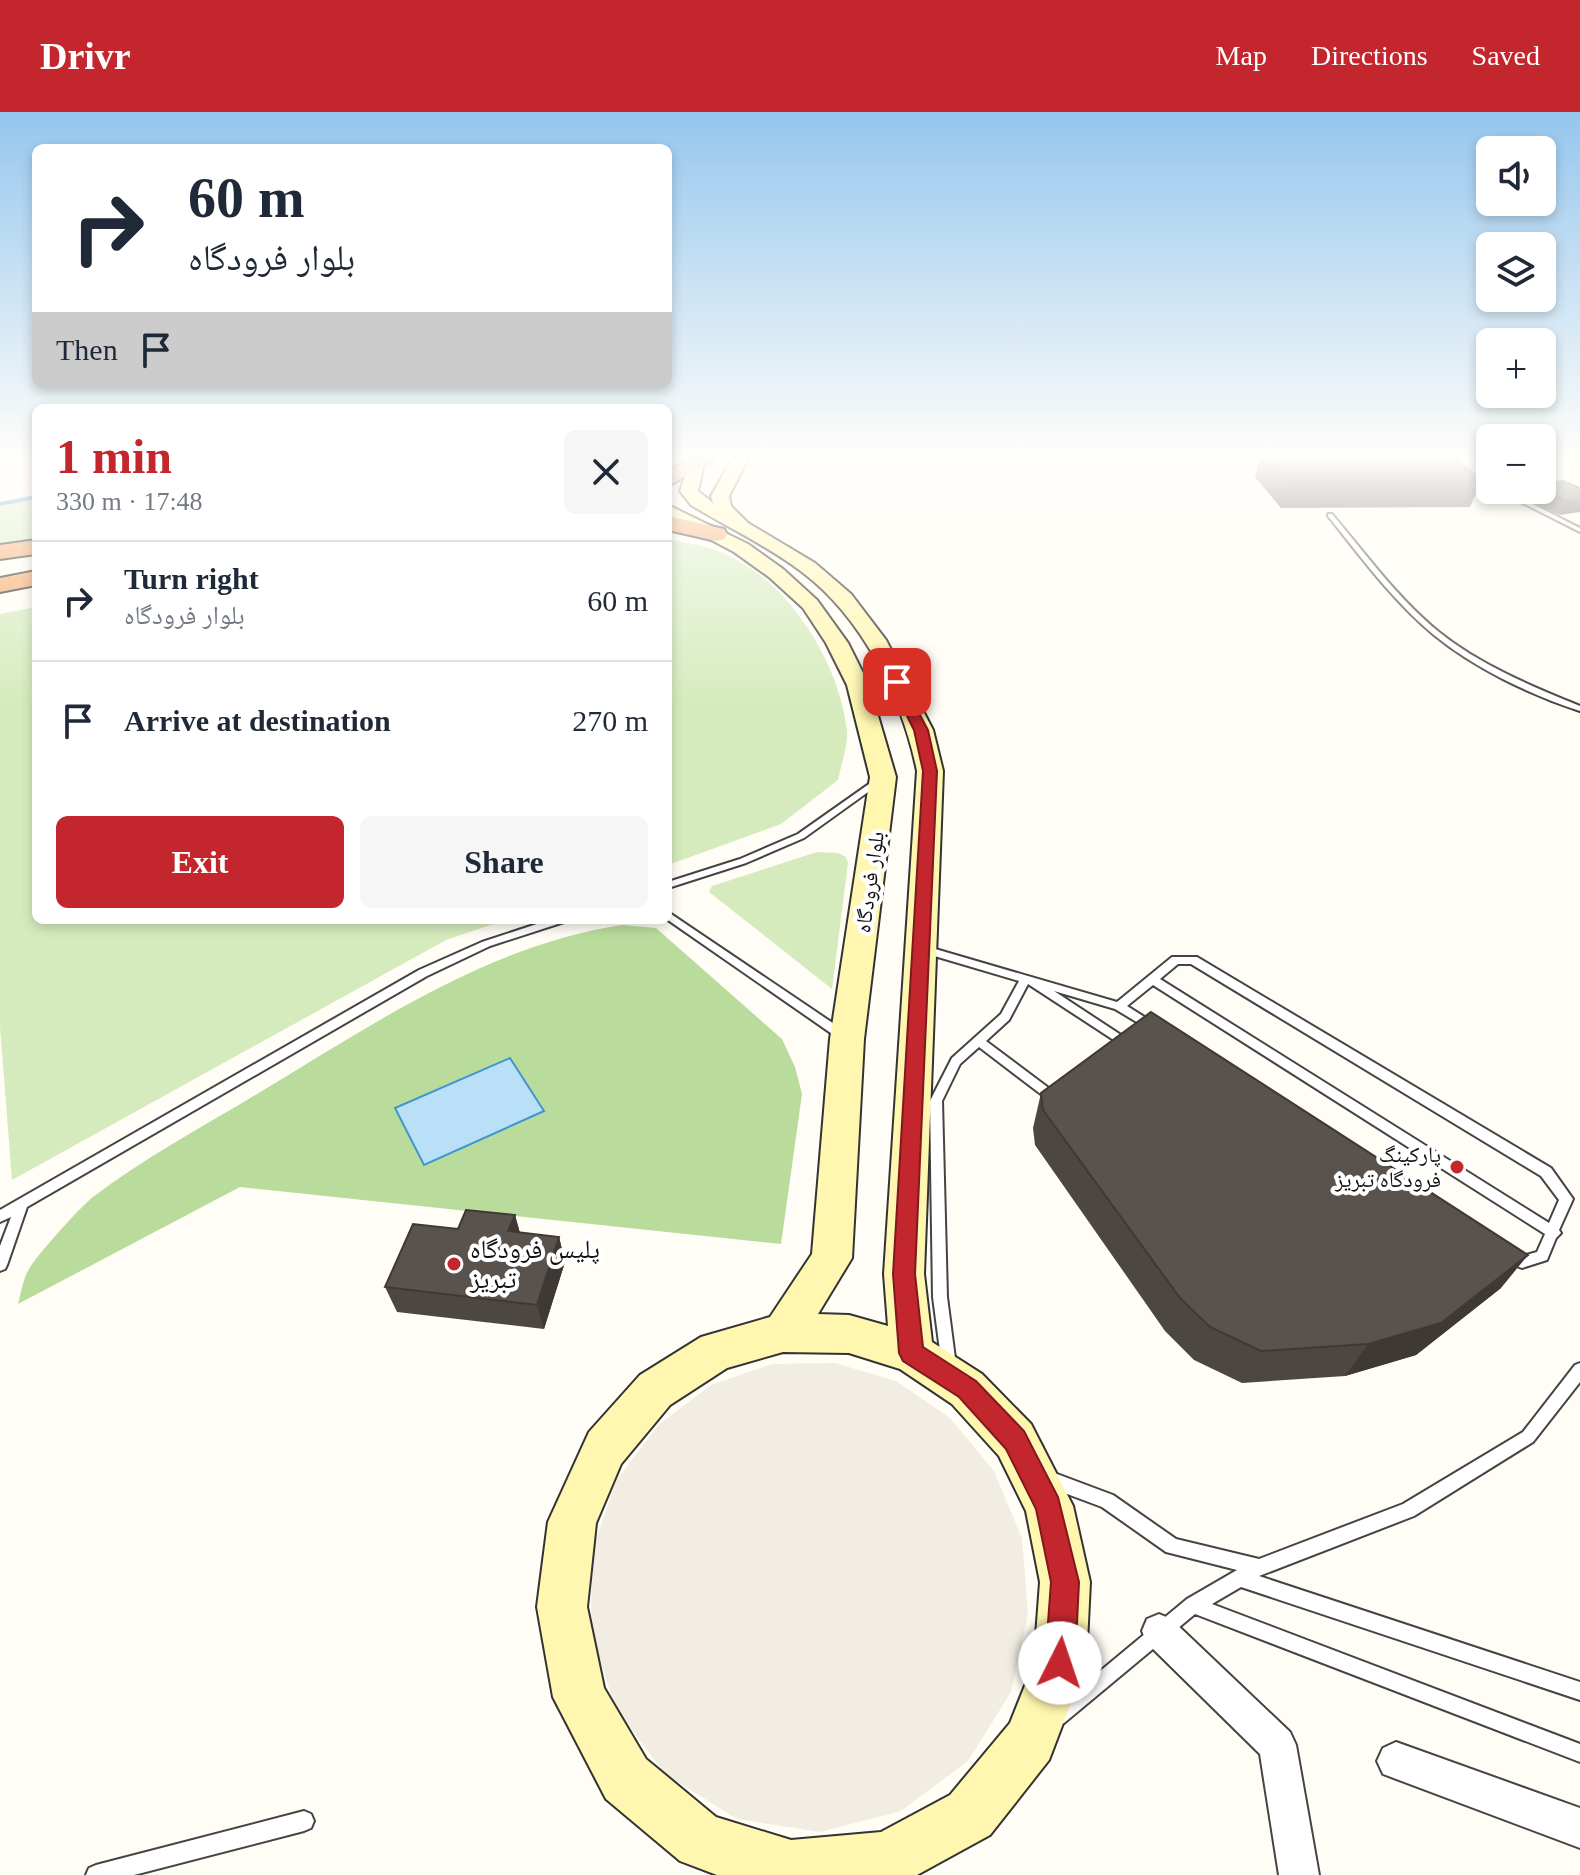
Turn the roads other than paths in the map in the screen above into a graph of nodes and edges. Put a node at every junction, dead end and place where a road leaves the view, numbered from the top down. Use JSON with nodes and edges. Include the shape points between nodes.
{"nodes":[{"id":1,"x":727,"y":541,"type":"edge"},
{"id":2,"x":766,"y":541,"type":"edge"},
{"id":3,"x":1353,"y":541,"type":"edge"},
{"id":4,"x":32,"y":550,"type":"edge"},
{"id":5,"x":32,"y":551,"type":"edge"},
{"id":6,"x":0,"y":552,"type":"edge"},
{"id":7,"x":0,"y":560,"type":"edge"},
{"id":8,"x":32,"y":565,"type":"edge"},
{"id":9,"x":0,"y":572,"type":"edge"},
{"id":10,"x":32,"y":579,"type":"edge"},
{"id":11,"x":0,"y":585,"type":"edge"},
{"id":12,"x":32,"y":593,"type":"edge"},
{"id":13,"x":0,"y":599,"type":"edge"},
{"id":14,"x":1580,"y":709,"type":"edge"},
{"id":15,"x":883,"y":777,"type":"junction"},
{"id":16,"x":672,"y":884,"type":"edge"},
{"id":17,"x":672,"y":918,"type":"edge"},
{"id":18,"x":548,"y":924,"type":"edge"},
{"id":19,"x":921,"y":949,"type":"junction"},
{"id":20,"x":1026,"y":978,"type":"junction"},
{"id":21,"x":1152,"y":979,"type":"junction"},
{"id":22,"x":1119,"y":1006,"type":"junction"},
{"id":23,"x":1158,"y":1032,"type":"edge"},
{"id":24,"x":847,"y":1039,"type":"junction"},
{"id":25,"x":978,"y":1041,"type":"junction"},
{"id":26,"x":1126,"y":1044,"type":"edge"},
{"id":27,"x":1054,"y":1098,"type":"edge"},
{"id":28,"x":22,"y":1204,"type":"junction"},
{"id":29,"x":0,"y":1216,"type":"edge"},
{"id":30,"x":1554,"y":1233,"type":"junction"},
{"id":31,"x":1502,"y":1255,"type":"edge"},
{"id":32,"x":0,"y":1265,"type":"edge"},
{"id":33,"x":783,"y":1333,"type":"junction"},
{"id":34,"x":931,"y":1366,"type":"junction"},
{"id":35,"x":1580,"y":1370,"type":"edge"},
{"id":36,"x":1031,"y":1472,"type":"junction"},
{"id":37,"x":1259,"y":1567,"type":"junction"},
{"id":38,"x":1239,"y":1578,"type":"junction"},
{"id":39,"x":1193,"y":1605,"type":"junction"},
{"id":40,"x":1159,"y":1631,"type":"junction"},
{"id":41,"x":1580,"y":1691,"type":"edge"},
{"id":42,"x":1030,"y":1741,"type":"junction"},
{"id":43,"x":1580,"y":1753,"type":"edge"},
{"id":44,"x":1396,"y":1761,"type":"dead end"},
{"id":45,"x":304,"y":1821,"type":"dead end"},
{"id":46,"x":1580,"y":1828,"type":"edge"},
{"id":47,"x":96,"y":1875,"type":"edge"},
{"id":48,"x":1299,"y":1875,"type":"edge"}],
"edges":[{"from":1,"to":15,"type":"street","name":"بلوار فرودگاه","via":[[776,573],[810,604],[837,643],[858,685]]},
{"from":2,"to":19,"type":"street","via":[[844,598],[875,640],[921,730],[930,771]]},
{"from":3,"to":14,"type":"lane","via":[[1418,616],[1451,645]]},
{"from":4,"to":6,"type":"highway"},
{"from":5,"to":7,"type":"highway"},
{"from":8,"to":9,"type":"highway"},
{"from":10,"to":11,"type":"highway"},
{"from":12,"to":13,"type":"highway"},
{"from":15,"to":16,"type":"lane","via":[[801,836]]},
{"from":15,"to":24,"type":"street","name":"بلوار فرودگاه"},
{"from":17,"to":24,"type":"lane"},
{"from":18,"to":28,"type":"lane","via":[[423,973]]},
{"from":19,"to":20,"type":"lane"},
{"from":19,"to":34,"type":"street","via":[[904,1274]]},
{"from":20,"to":22,"type":"lane"},
{"from":20,"to":25,"type":"lane","via":[[1005,1017]]},
{"from":20,"to":26,"type":"lane"},
{"from":21,"to":22,"type":"lane"},
{"from":21,"to":30,"type":"lane"},
{"from":21,"to":30,"type":"lane","via":[[1176,960],[1193,960],[1546,1172],[1566,1199]]},
{"from":22,"to":23,"type":"lane"},
{"from":24,"to":33,"type":"street","name":"بلوار فرودگاه","via":[[832,1258]]},
{"from":25,"to":27,"type":"lane"},
{"from":25,"to":34,"type":"lane","via":[[956,1061],[936,1101],[940,1297]]},
{"from":28,"to":29,"type":"lane"},
{"from":28,"to":32,"type":"lane"},
{"from":30,"to":31,"type":"lane","via":[[1542,1256],[1522,1262]]},
{"from":33,"to":34,"type":"street","via":[[849,1334]]},
{"from":33,"to":42,"type":"street","via":[[716,1351],[655,1390],[605,1448],[572,1522],[562,1607],[579,1697],[626,1779],[700,1841],[791,1869],[807,1868],[887,1860],[970,1815]]},
{"from":34,"to":36,"type":"street","via":[[967,1389],[1015,1440]]},
{"from":35,"to":37,"type":"lane","via":[[1528,1437],[1408,1510]]},
{"from":36,"to":37,"type":"lane","via":[[1107,1501],[1172,1546]]},
{"from":36,"to":42,"type":"street","via":[[1049,1506],[1065,1582],[1060,1663]]},
{"from":37,"to":38,"type":"lane"},
{"from":38,"to":39,"type":"lane"},
{"from":38,"to":41,"type":"lane"},
{"from":39,"to":40,"type":"lane"},
{"from":39,"to":43,"type":"lane"},
{"from":40,"to":42,"type":"lane"},
{"from":40,"to":48,"type":"street","via":[[1277,1745]]},
{"from":44,"to":46,"type":"street"},
{"from":45,"to":47,"type":"lane"}]}
